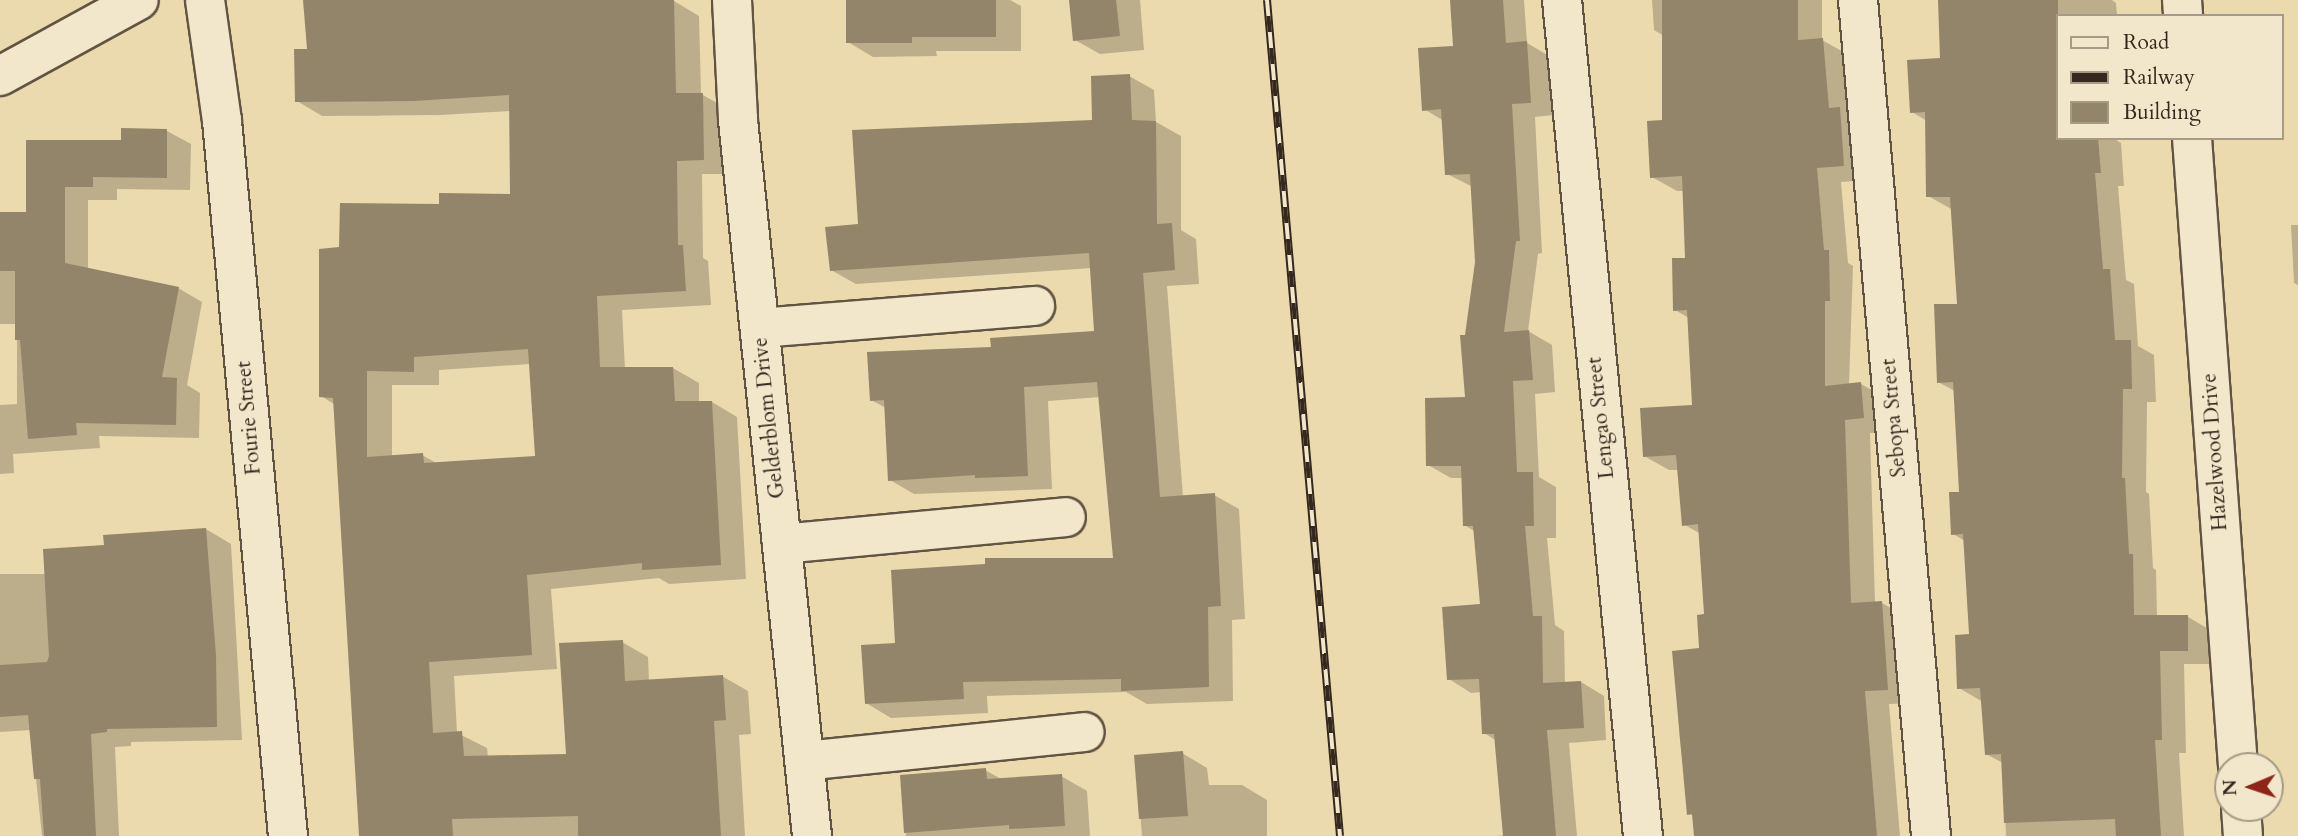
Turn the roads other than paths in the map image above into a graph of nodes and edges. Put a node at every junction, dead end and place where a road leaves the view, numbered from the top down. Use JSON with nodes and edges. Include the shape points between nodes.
{"nodes":[{"id":1,"x":139,"y":0,"type":"edge"},
{"id":2,"x":205,"y":0,"type":"edge"},
{"id":3,"x":732,"y":0,"type":"edge"},
{"id":4,"x":1562,"y":0,"type":"edge"},
{"id":5,"x":1858,"y":0,"type":"edge"},
{"id":6,"x":0,"y":76,"type":"edge"},
{"id":7,"x":2192,"y":140,"type":"edge"},
{"id":8,"x":1035,"y":306,"type":"dead end"},
{"id":9,"x":760,"y":328,"type":"junction"},
{"id":10,"x":1066,"y":517,"type":"dead end"},
{"id":11,"x":782,"y":544,"type":"junction"},
{"id":12,"x":1085,"y":732,"type":"dead end"},
{"id":13,"x":2237,"y":752,"type":"edge"},
{"id":14,"x":805,"y":761,"type":"junction"},
{"id":15,"x":288,"y":836,"type":"edge"},
{"id":16,"x":812,"y":836,"type":"edge"},
{"id":17,"x":1643,"y":836,"type":"edge"},
{"id":18,"x":1931,"y":836,"type":"edge"}],
"edges":[{"from":1,"to":6,"type":"street"},
{"from":2,"to":15,"type":"street","name":"Fourie Street","via":[[222,121]]},
{"from":3,"to":9,"type":"street","name":"Gelderblom Drive","via":[[738,120]]},
{"from":4,"to":17,"type":"street","name":"Lengao Street"},
{"from":5,"to":18,"type":"street","name":"Sebopa Street"},
{"from":7,"to":13,"type":"street","name":"Hazelwood Drive"},
{"from":8,"to":9,"type":"street"},
{"from":9,"to":11,"type":"street","name":"Gelderblom Drive"},
{"from":10,"to":11,"type":"street"},
{"from":11,"to":14,"type":"street","name":"Gelderblom Drive"},
{"from":12,"to":14,"type":"street"},
{"from":14,"to":16,"type":"street","name":"Gelderblom Drive"}]}
